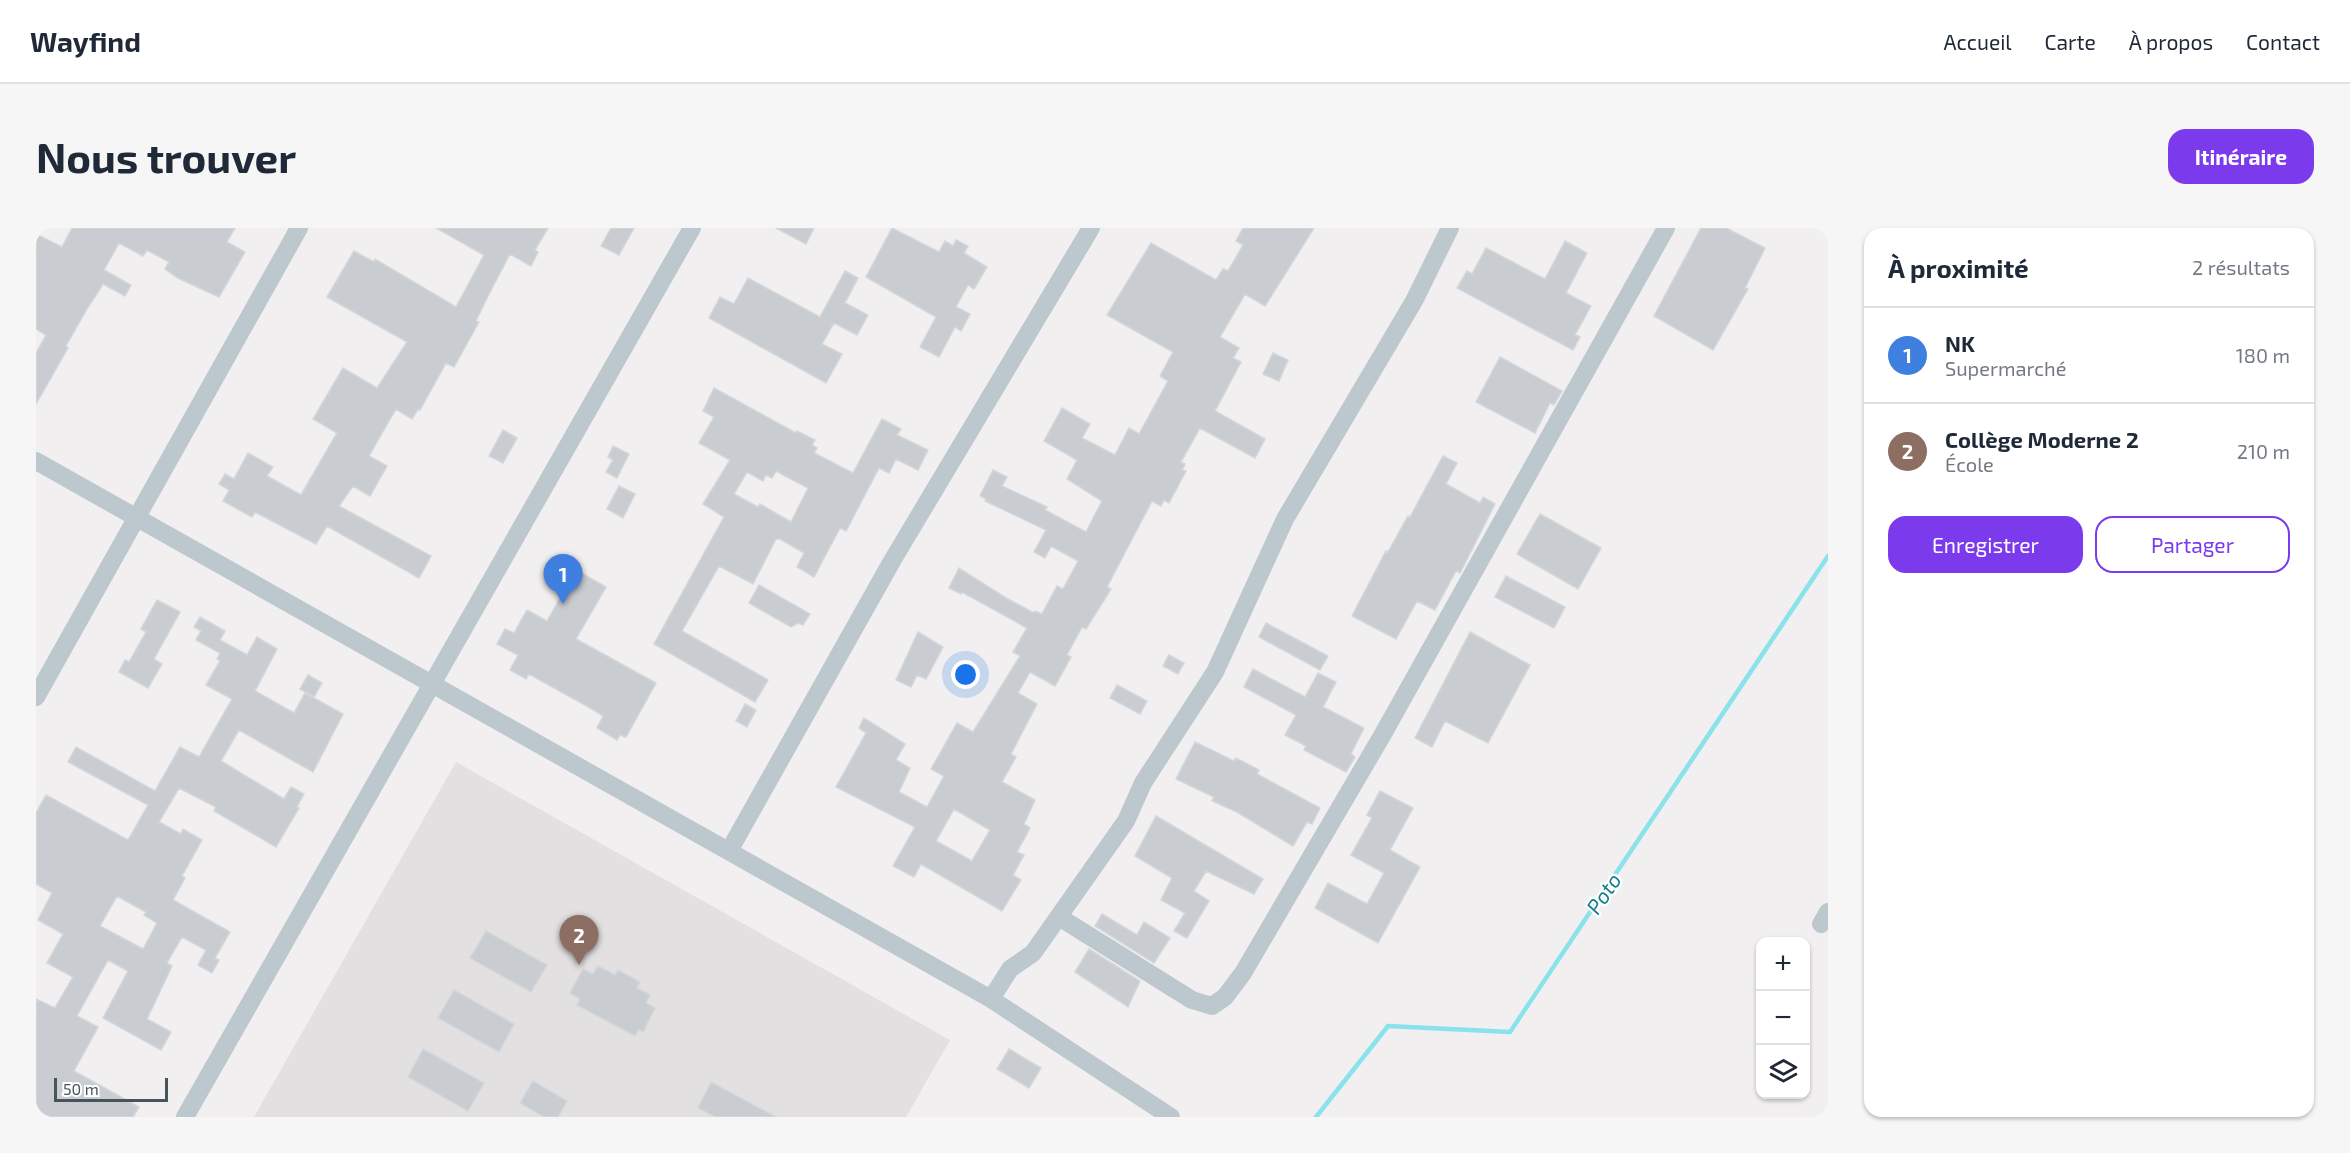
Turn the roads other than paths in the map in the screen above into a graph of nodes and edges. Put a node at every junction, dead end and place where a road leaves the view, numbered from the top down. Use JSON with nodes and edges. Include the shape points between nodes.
{"nodes":[{"id":1,"x":299,"y":228,"type":"edge"},
{"id":2,"x":692,"y":228,"type":"edge"},
{"id":3,"x":1091,"y":228,"type":"edge"},
{"id":4,"x":1450,"y":228,"type":"edge"},
{"id":5,"x":1666,"y":228,"type":"edge"},
{"id":6,"x":36,"y":461,"type":"edge"},
{"id":7,"x":134,"y":518,"type":"junction"},
{"id":8,"x":432,"y":686,"type":"junction"},
{"id":9,"x":36,"y":697,"type":"edge"},
{"id":10,"x":729,"y":851,"type":"junction"},
{"id":11,"x":1059,"y":917,"type":"junction"},
{"id":12,"x":991,"y":999,"type":"junction"},
{"id":13,"x":185,"y":1117,"type":"edge"},
{"id":14,"x":1171,"y":1117,"type":"edge"}],
"edges":[{"from":1,"to":7,"type":"street"},
{"from":2,"to":8,"type":"street"},
{"from":3,"to":10,"type":"street","via":[[892,561]]},
{"from":4,"to":11,"type":"street","via":[[1414,301],[1285,519],[1215,672],[1143,783],[1126,821]]},
{"from":5,"to":11,"type":"street","via":[[1383,734],[1243,973],[1225,997],[1212,1006],[1192,1000]]},
{"from":6,"to":7,"type":"street"},
{"from":7,"to":8,"type":"street"},
{"from":7,"to":9,"type":"street"},
{"from":8,"to":10,"type":"street"},
{"from":8,"to":13,"type":"street"},
{"from":10,"to":12,"type":"street"},
{"from":11,"to":12,"type":"street","via":[[1033,953],[1010,969]]},
{"from":12,"to":14,"type":"street"}]}
